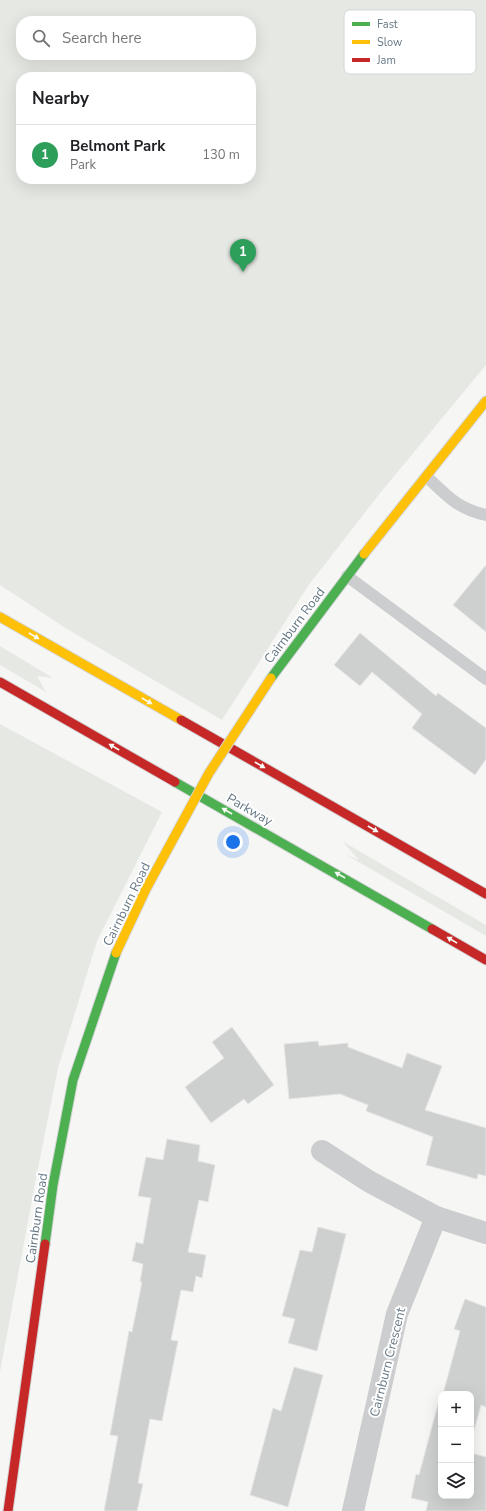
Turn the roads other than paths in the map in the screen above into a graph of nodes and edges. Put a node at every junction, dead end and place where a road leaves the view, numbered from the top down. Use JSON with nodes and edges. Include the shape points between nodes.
{"nodes":[{"id":1,"x":486,"y":401,"type":"edge"},
{"id":2,"x":427,"y":477,"type":"junction"},
{"id":3,"x":486,"y":515,"type":"edge"},
{"id":4,"x":347,"y":576,"type":"junction"},
{"id":5,"x":0,"y":617,"type":"edge"},
{"id":6,"x":486,"y":679,"type":"edge"},
{"id":7,"x":0,"y":682,"type":"edge"},
{"id":8,"x":486,"y":894,"type":"edge"},
{"id":9,"x":486,"y":960,"type":"edge"},
{"id":10,"x":322,"y":1151,"type":"dead end"},
{"id":11,"x":436,"y":1217,"type":"junction"},
{"id":12,"x":486,"y":1233,"type":"edge"},
{"id":13,"x":8,"y":1511,"type":"edge"},
{"id":14,"x":353,"y":1511,"type":"edge"}],
"edges":[{"from":1,"to":2,"type":"main road","name":"Cairnburn Road"},
{"from":2,"to":3,"type":"lane","via":[[454,503]]},
{"from":2,"to":4,"type":"main road","name":"Cairnburn Road"},
{"from":4,"to":6,"type":"lane"},
{"from":4,"to":13,"type":"main road","name":"Cairnburn Road","bridge":true,"via":[[271,678],[209,773],[146,889],[119,945],[73,1080],[53,1185]]},
{"from":5,"to":8,"type":"main road","one_way":true},
{"from":9,"to":7,"type":"main road","name":"Parkway","one_way":true},
{"from":10,"to":11,"type":"street","via":[[370,1182]]},
{"from":11,"to":12,"type":"street"},
{"from":11,"to":14,"type":"street","name":"Cairnburn Crescent","via":[[397,1314]]}]}
